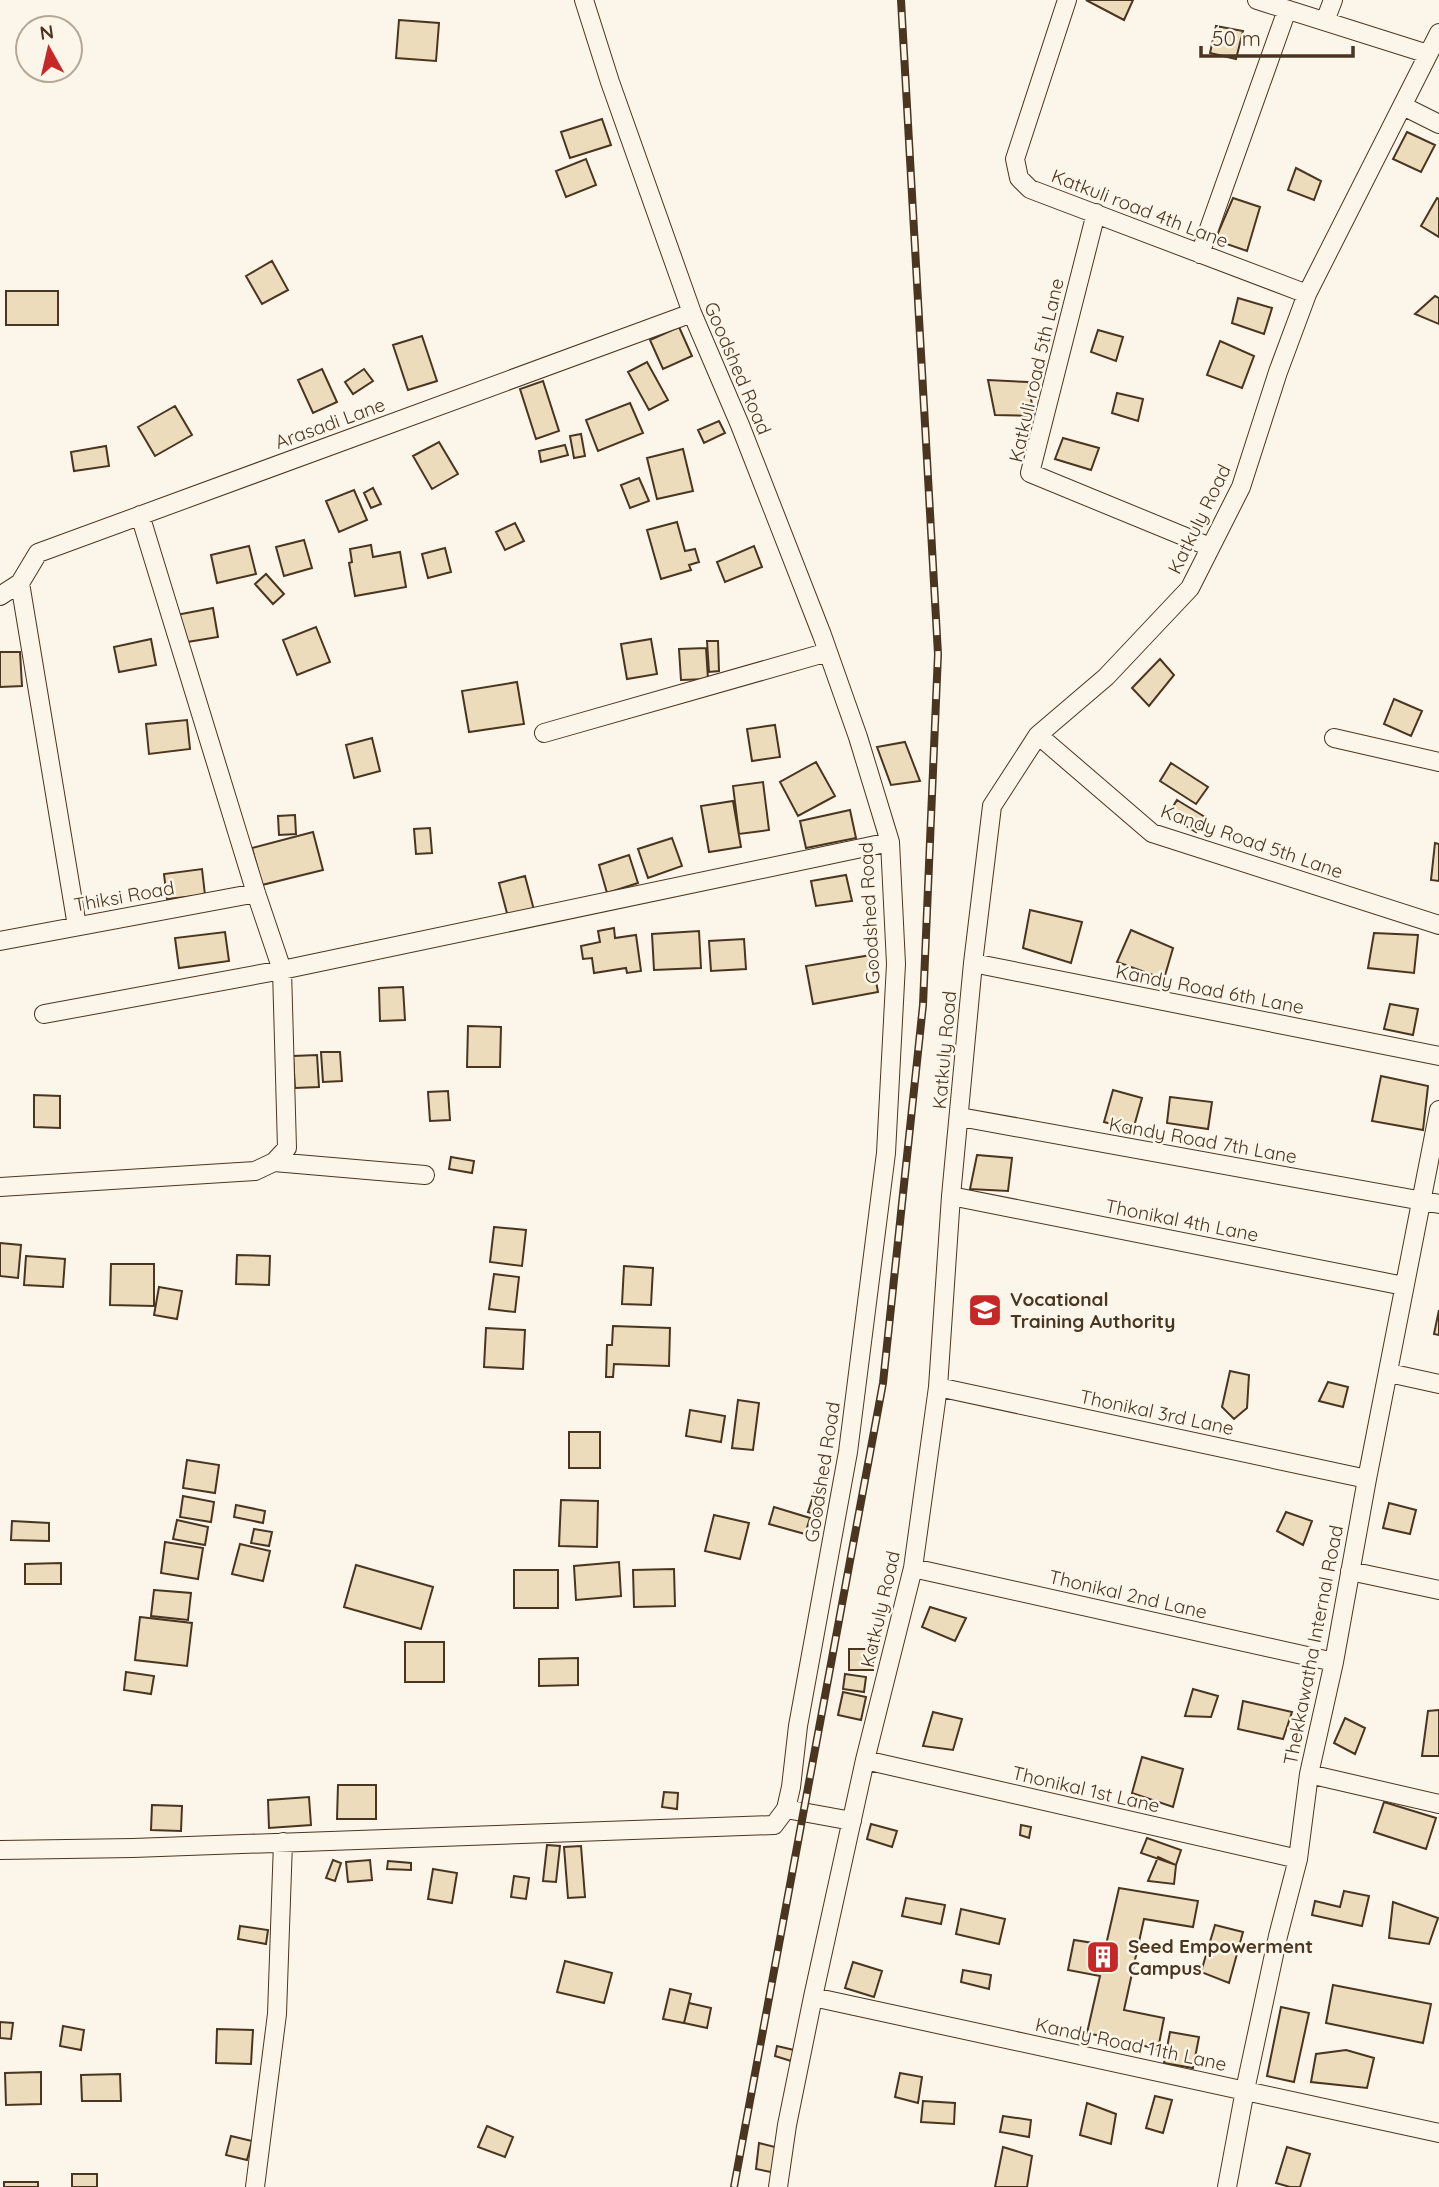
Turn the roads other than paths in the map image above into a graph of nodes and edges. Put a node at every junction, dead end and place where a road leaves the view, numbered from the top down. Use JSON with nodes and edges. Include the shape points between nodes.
{"nodes":[{"id":1,"x":584,"y":0,"type":"edge"},
{"id":2,"x":1067,"y":0,"type":"edge"},
{"id":3,"x":1257,"y":0,"type":"edge"},
{"id":4,"x":1333,"y":0,"type":"edge"},
{"id":5,"x":1287,"y":10,"type":"junction"},
{"id":6,"x":1325,"y":21,"type":"junction"},
{"id":7,"x":1439,"y":33,"type":"edge"},
{"id":8,"x":1428,"y":54,"type":"junction"},
{"id":9,"x":1404,"y":106,"type":"junction"},
{"id":10,"x":1439,"y":124,"type":"edge"},
{"id":11,"x":1096,"y":213,"type":"junction"},
{"id":12,"x":1200,"y":254,"type":"junction"},
{"id":13,"x":1307,"y":294,"type":"junction"},
{"id":14,"x":692,"y":313,"type":"junction"},
{"id":15,"x":139,"y":515,"type":"junction"},
{"id":16,"x":1210,"y":547,"type":"junction"},
{"id":17,"x":20,"y":583,"type":"junction"},
{"id":18,"x":0,"y":596,"type":"edge"},
{"id":19,"x":828,"y":652,"type":"junction"},
{"id":20,"x":544,"y":733,"type":"dead end"},
{"id":21,"x":1038,"y":735,"type":"junction"},
{"id":22,"x":1334,"y":738,"type":"dead end"},
{"id":23,"x":1439,"y":762,"type":"edge"},
{"id":24,"x":890,"y":842,"type":"junction"},
{"id":25,"x":256,"y":893,"type":"junction"},
{"id":26,"x":1439,"y":925,"type":"edge"},
{"id":27,"x":77,"y":926,"type":"junction"},
{"id":28,"x":0,"y":941,"type":"edge"},
{"id":29,"x":973,"y":963,"type":"junction"},
{"id":30,"x":282,"y":971,"type":"junction"},
{"id":31,"x":44,"y":1014,"type":"dead end"},
{"id":32,"x":1439,"y":1056,"type":"edge"},
{"id":33,"x":1439,"y":1110,"type":"edge"},
{"id":34,"x":960,"y":1117,"type":"junction"},
{"id":35,"x":274,"y":1162,"type":"junction"},
{"id":36,"x":425,"y":1175,"type":"dead end"},
{"id":37,"x":0,"y":1187,"type":"edge"},
{"id":38,"x":951,"y":1196,"type":"junction"},
{"id":39,"x":1430,"y":1202,"type":"edge"},
{"id":40,"x":1404,"y":1286,"type":"junction"},
{"id":41,"x":1389,"y":1373,"type":"junction"},
{"id":42,"x":1439,"y":1384,"type":"edge"},
{"id":43,"x":938,"y":1387,"type":"junction"},
{"id":44,"x":1367,"y":1479,"type":"junction"},
{"id":45,"x":914,"y":1568,"type":"junction"},
{"id":46,"x":1350,"y":1571,"type":"junction"},
{"id":47,"x":1439,"y":1590,"type":"edge"},
{"id":48,"x":1334,"y":1662,"type":"junction"},
{"id":49,"x":865,"y":1760,"type":"junction"},
{"id":50,"x":1309,"y":1774,"type":"junction"},
{"id":51,"x":1439,"y":1804,"type":"edge"},
{"id":52,"x":786,"y":1809,"type":"junction"},
{"id":53,"x":852,"y":1821,"type":"junction"},
{"id":54,"x":283,"y":1842,"type":"junction"},
{"id":55,"x":0,"y":1850,"type":"edge"},
{"id":56,"x":1298,"y":1859,"type":"junction"},
{"id":57,"x":813,"y":1997,"type":"junction"},
{"id":58,"x":1245,"y":2090,"type":"junction"},
{"id":59,"x":1439,"y":2133,"type":"edge"},
{"id":60,"x":255,"y":2187,"type":"edge"},
{"id":61,"x":778,"y":2187,"type":"edge"},
{"id":62,"x":1227,"y":2187,"type":"edge"}],
"edges":[{"from":1,"to":14,"type":"street","name":"Goodshed Road"},
{"from":2,"to":11,"type":"street","name":"Katkuli road 4th Lane","via":[[1015,159],[1020,178],[1030,189]]},
{"from":3,"to":5,"type":"street"},
{"from":4,"to":6,"type":"street"},
{"from":5,"to":6,"type":"street"},
{"from":5,"to":12,"type":"street"},
{"from":6,"to":8,"type":"street"},
{"from":7,"to":8,"type":"street","name":"Katkuly Road"},
{"from":8,"to":9,"type":"street","name":"Katkuly Road"},
{"from":9,"to":10,"type":"street"},
{"from":9,"to":13,"type":"street","name":"Katkuly Road"},
{"from":11,"to":12,"type":"street","name":"Katkuli road 4th Lane"},
{"from":11,"to":16,"type":"street","name":"Katkuli road 5th Lane","via":[[1030,472]]},
{"from":12,"to":13,"type":"street","name":"Katkuli road 4th Lane"},
{"from":13,"to":16,"type":"street","name":"Katkuly Road","via":[[1241,487]]},
{"from":14,"to":15,"type":"street","name":"Arasadi Lane"},
{"from":14,"to":19,"type":"street","name":"Goodshed Road"},
{"from":15,"to":17,"type":"street","name":"Arasadi Lane","via":[[38,553]]},
{"from":15,"to":25,"type":"street"},
{"from":16,"to":21,"type":"street","name":"Katkuly Road","via":[[1190,589],[1106,677]]},
{"from":17,"to":18,"type":"street","name":"Arasadi Lane"},
{"from":17,"to":27,"type":"street"},
{"from":19,"to":20,"type":"street"},
{"from":19,"to":24,"type":"street","name":"Goodshed Road"},
{"from":21,"to":26,"type":"street","name":"Kandy Road 5th Lane","via":[[1152,833]]},
{"from":21,"to":29,"type":"street","name":"Katkuly Road","via":[[992,806]]},
{"from":22,"to":23,"type":"street"},
{"from":24,"to":30,"type":"street"},
{"from":24,"to":52,"type":"street","name":"Goodshed Road","via":[[896,964],[886,1153],[848,1452]]},
{"from":25,"to":27,"type":"street","name":"Thiksi Road"},
{"from":25,"to":30,"type":"street"},
{"from":27,"to":28,"type":"street","name":"Thiksi Road"},
{"from":29,"to":32,"type":"street","name":"Kandy Road 6th Lane"},
{"from":29,"to":34,"type":"street","name":"Katkuly Road"},
{"from":30,"to":31,"type":"street"},
{"from":30,"to":35,"type":"street","via":[[288,1148]]},
{"from":33,"to":39,"type":"street","name":"Thekkawatha Internal Road"},
{"from":34,"to":38,"type":"street","name":"Katkuly Road"},
{"from":34,"to":39,"type":"street","name":"Kandy Road 7th Lane"},
{"from":35,"to":36,"type":"street"},
{"from":35,"to":37,"type":"street","via":[[255,1171]]},
{"from":38,"to":40,"type":"street","name":"Thonikal 4th Lane"},
{"from":38,"to":43,"type":"street","name":"Katkuly Road"},
{"from":39,"to":40,"type":"street","name":"Thekkawatha Internal Road"},
{"from":40,"to":41,"type":"street","name":"Thekkawatha Internal Road"},
{"from":41,"to":42,"type":"street"},
{"from":41,"to":44,"type":"street","name":"Thekkawatha Internal Road"},
{"from":43,"to":44,"type":"street","name":"Thonikal 3rd Lane"},
{"from":43,"to":45,"type":"street","name":"Katkuly Road"},
{"from":44,"to":46,"type":"street","name":"Thekkawatha Internal Road"},
{"from":45,"to":48,"type":"street","name":"Thonikal 2nd Lane"},
{"from":45,"to":49,"type":"street","name":"Katkuly Road"},
{"from":46,"to":47,"type":"street"},
{"from":46,"to":48,"type":"street","name":"Thekkawatha Internal Road"},
{"from":48,"to":50,"type":"street","name":"Thekkawatha Internal Road"},
{"from":49,"to":53,"type":"street","name":"Katkuly Road"},
{"from":49,"to":56,"type":"street","name":"Thonikal 1st Lane"},
{"from":50,"to":51,"type":"street"},
{"from":50,"to":56,"type":"street","name":"Thekkawatha Internal Road"},
{"from":52,"to":53,"type":"street"},
{"from":52,"to":54,"type":"street","name":"Goodshed Road","via":[[774,1825]]},
{"from":53,"to":57,"type":"street","name":"Katkuly Road"},
{"from":54,"to":55,"type":"street"},
{"from":54,"to":60,"type":"street","via":[[277,2014]]},
{"from":56,"to":58,"type":"street","name":"Thekkawatha Internal Road"},
{"from":57,"to":58,"type":"street","name":"Kandy Road 11th Lane"},
{"from":57,"to":61,"type":"street","name":"Katkuly Road"},
{"from":58,"to":59,"type":"street","name":"Kandy Road 11th Lane"},
{"from":58,"to":62,"type":"street","name":"Thekkawatha Internal Road"}]}
